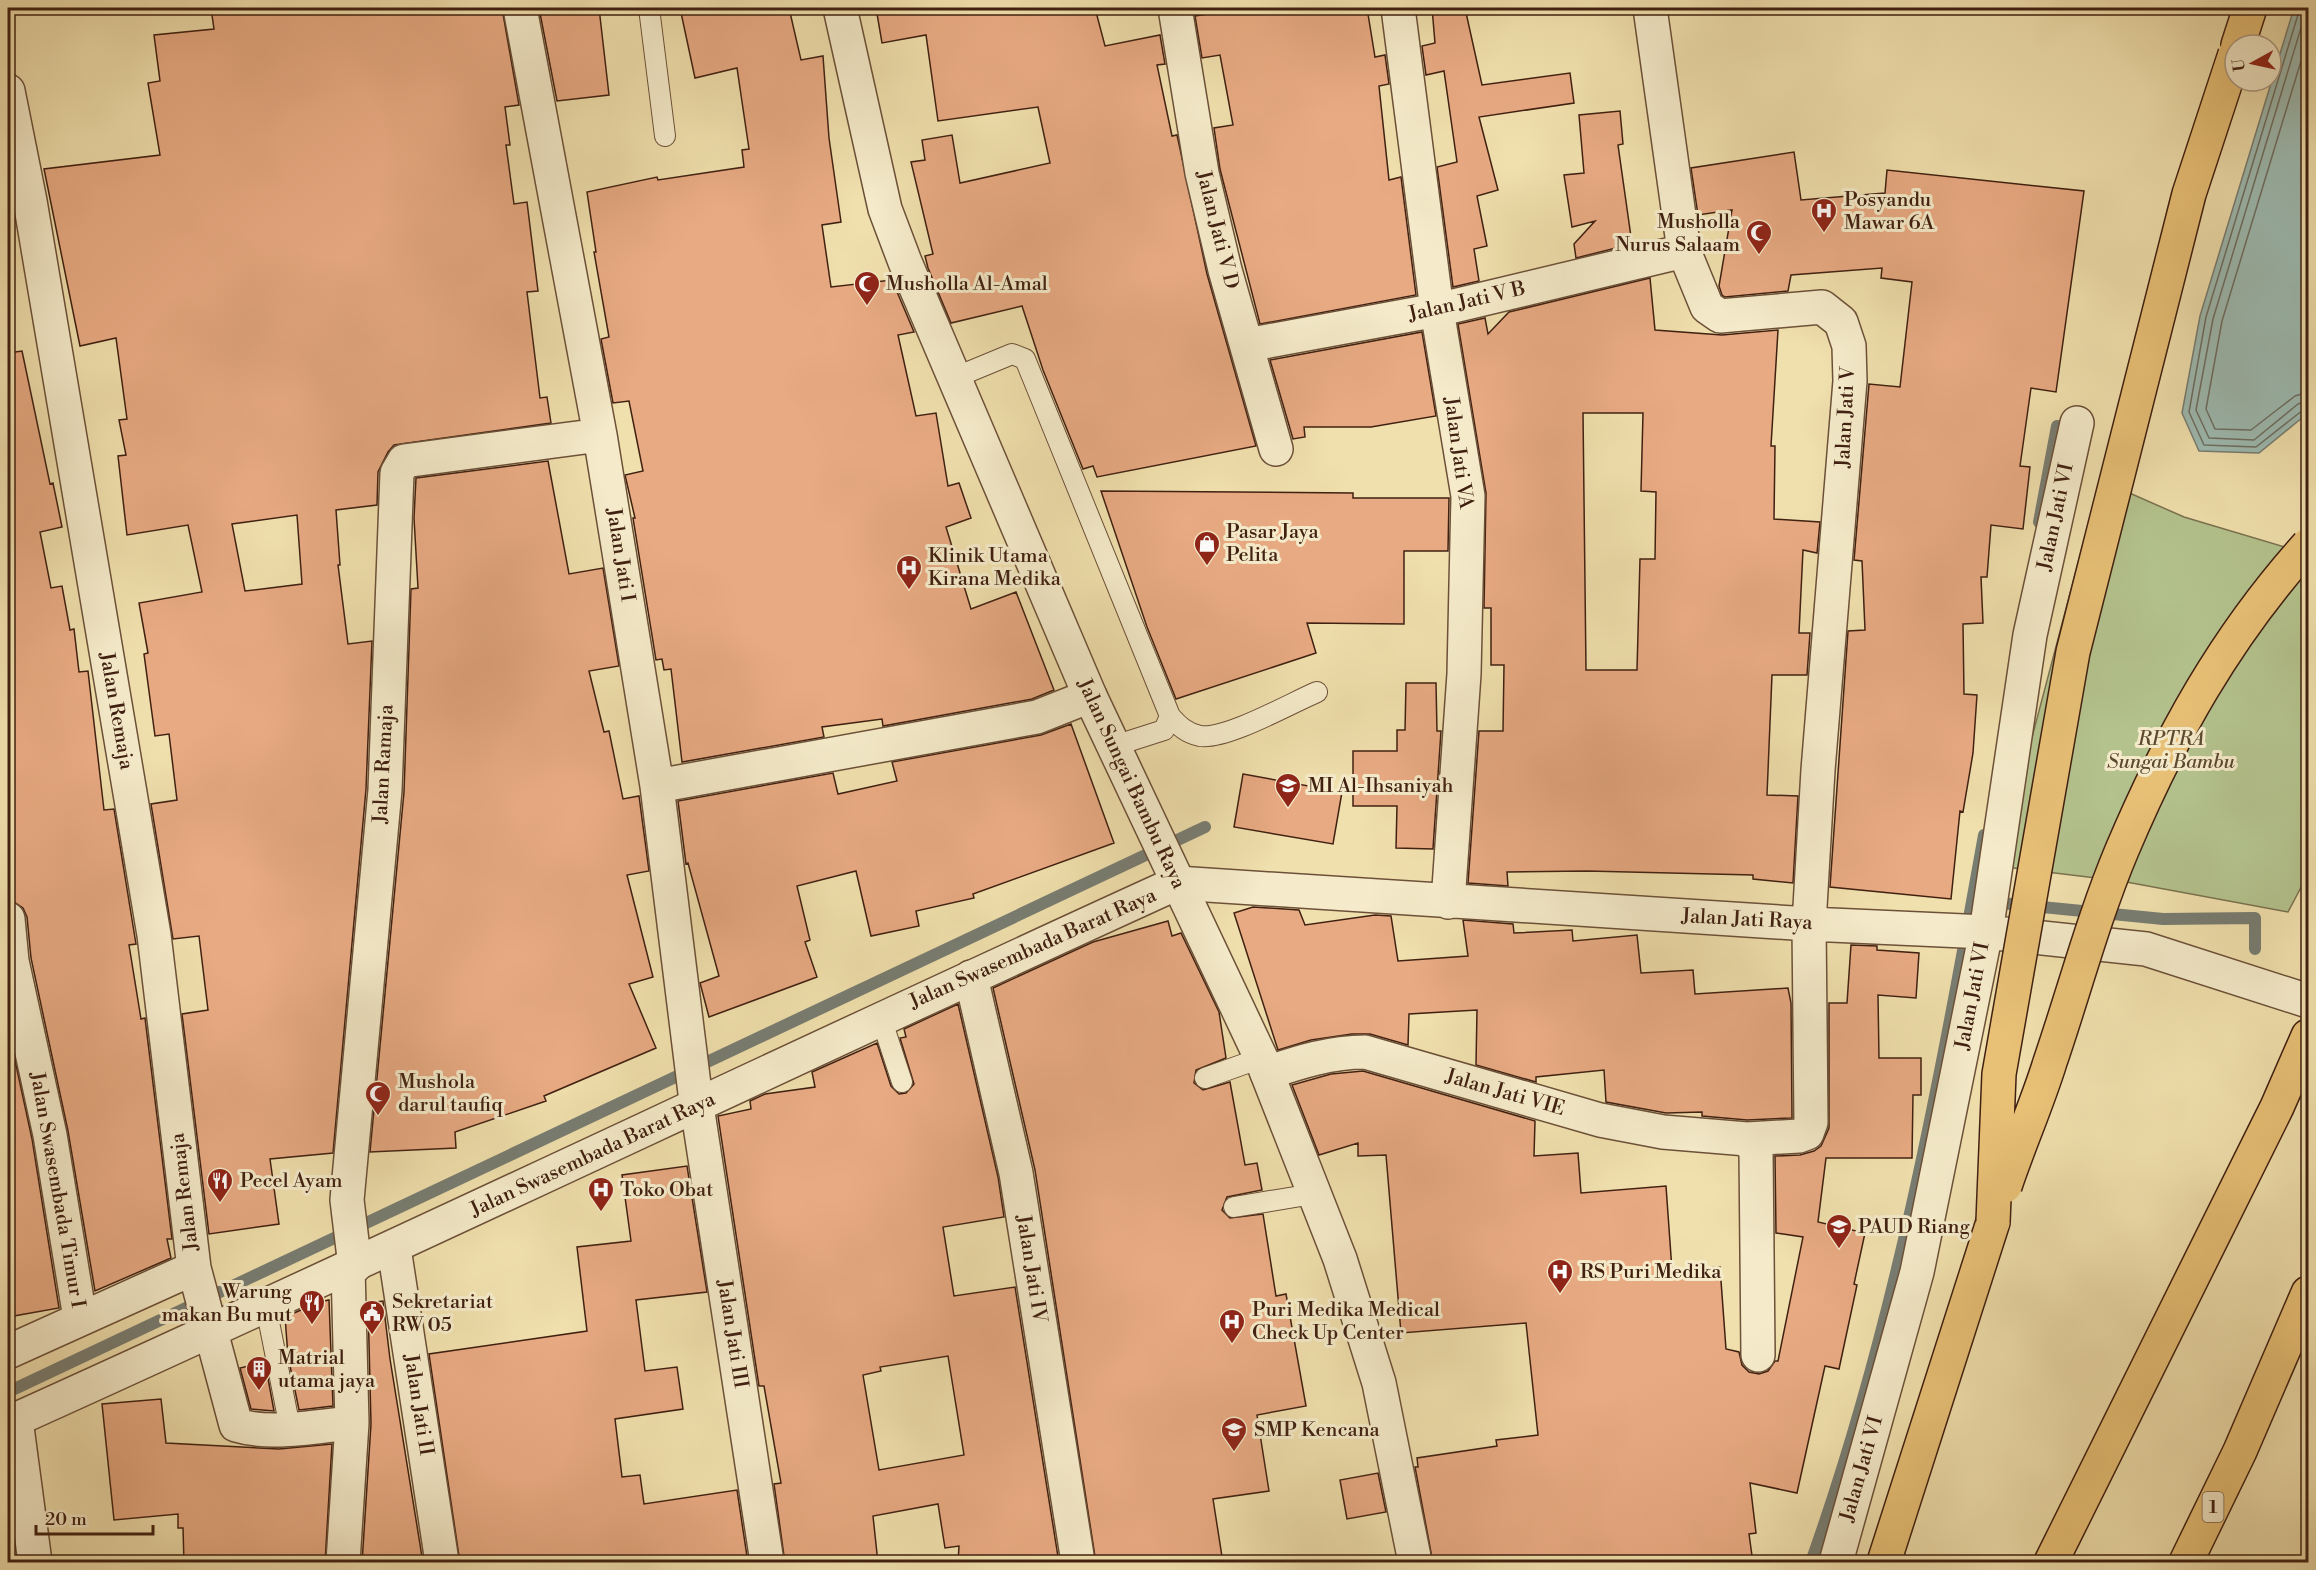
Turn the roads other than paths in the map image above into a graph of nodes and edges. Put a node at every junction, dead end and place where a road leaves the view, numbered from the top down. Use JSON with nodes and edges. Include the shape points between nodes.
{"nodes":[{"id":1,"x":520,"y":8,"type":"edge"},
{"id":2,"x":649,"y":8,"type":"edge"},
{"id":3,"x":840,"y":8,"type":"edge"},
{"id":4,"x":1175,"y":8,"type":"edge"},
{"id":5,"x":1398,"y":8,"type":"edge"},
{"id":6,"x":1650,"y":8,"type":"edge"},
{"id":7,"x":2250,"y":8,"type":"edge"},
{"id":8,"x":2242,"y":33,"type":"edge"},
{"id":9,"x":8,"y":91,"type":"edge"},
{"id":10,"x":2223,"y":91,"type":"edge"},
{"id":11,"x":665,"y":136,"type":"dead end"},
{"id":12,"x":19,"y":203,"type":"edge"},
{"id":13,"x":1684,"y":251,"type":"junction"},
{"id":14,"x":1437,"y":310,"type":"junction"},
{"id":15,"x":1247,"y":345,"type":"junction"},
{"id":16,"x":954,"y":378,"type":"junction"},
{"id":17,"x":2077,"y":423,"type":"dead end"},
{"id":18,"x":600,"y":435,"type":"junction"},
{"id":19,"x":1276,"y":449,"type":"dead end"},
{"id":20,"x":2308,"y":545,"type":"edge"},
{"id":21,"x":1317,"y":692,"type":"dead end"},
{"id":22,"x":1090,"y":696,"type":"junction"},
{"id":23,"x":1170,"y":716,"type":"junction"},
{"id":24,"x":1114,"y":746,"type":"junction"},
{"id":25,"x":657,"y":786,"type":"junction"},
{"id":26,"x":1175,"y":880,"type":"junction"},
{"id":27,"x":1449,"y":886,"type":"junction"},
{"id":28,"x":1810,"y":911,"type":"junction"},
{"id":29,"x":1986,"y":917,"type":"junction"},
{"id":30,"x":8,"y":919,"type":"edge"},
{"id":31,"x":971,"y":977,"type":"junction"},
{"id":32,"x":2308,"y":1001,"type":"edge"},
{"id":33,"x":881,"y":1018,"type":"junction"},
{"id":34,"x":2308,"y":1036,"type":"edge"},
{"id":35,"x":1264,"y":1065,"type":"junction"},
{"id":36,"x":1205,"y":1078,"type":"dead end"},
{"id":37,"x":902,"y":1083,"type":"dead end"},
{"id":38,"x":696,"y":1099,"type":"junction"},
{"id":39,"x":1747,"y":1139,"type":"junction"},
{"id":40,"x":1313,"y":1194,"type":"junction"},
{"id":41,"x":1234,"y":1207,"type":"dead end"},
{"id":42,"x":1993,"y":1222,"type":"junction"},
{"id":43,"x":394,"y":1248,"type":"junction"},
{"id":44,"x":352,"y":1260,"type":"junction"},
{"id":45,"x":2308,"y":1293,"type":"edge"},
{"id":46,"x":201,"y":1300,"type":"junction"},
{"id":47,"x":266,"y":1306,"type":"junction"},
{"id":48,"x":80,"y":1318,"type":"junction"},
{"id":49,"x":2308,"y":1336,"type":"edge"},
{"id":50,"x":8,"y":1353,"type":"edge"},
{"id":51,"x":1758,"y":1355,"type":"dead end"},
{"id":52,"x":12,"y":1422,"type":"edge"},
{"id":53,"x":352,"y":1424,"type":"junction"},
{"id":54,"x":290,"y":1428,"type":"junction"},
{"id":55,"x":2241,"y":1450,"type":"junction"},
{"id":56,"x":35,"y":1563,"type":"edge"},
{"id":57,"x":343,"y":1563,"type":"edge"},
{"id":58,"x":442,"y":1563,"type":"edge"},
{"id":59,"x":767,"y":1563,"type":"edge"},
{"id":60,"x":1078,"y":1563,"type":"edge"},
{"id":61,"x":1415,"y":1563,"type":"edge"},
{"id":62,"x":1836,"y":1563,"type":"edge"},
{"id":63,"x":1884,"y":1563,"type":"edge"},
{"id":64,"x":2051,"y":1563,"type":"edge"},
{"id":65,"x":2186,"y":1563,"type":"edge"}],
"edges":[{"from":1,"to":18,"type":"street","name":"Jalan Jati I"},
{"from":2,"to":11,"type":"lane"},
{"from":3,"to":16,"type":"street","name":"Jalan Sungai Bambu Raya","via":[[885,209]]},
{"from":4,"to":15,"type":"street","name":"Jalan Jati V D","via":[[1202,173]]},
{"from":5,"to":14,"type":"street","name":"Jalan Jati VA"},
{"from":6,"to":13,"type":"street","name":"Jalan Jati V"},
{"from":7,"to":8,"type":"highway"},
{"from":9,"to":12,"type":"street","name":"Jalan Remaja"},
{"from":10,"to":42,"type":"highway","bridge":true,"via":[[2189,194],[2073,652],[1999,1074]]},
{"from":12,"to":46,"type":"street","name":"Jalan Remaja","via":[[154,935]]},
{"from":13,"to":14,"type":"street","name":"Jalan Jati V B"},
{"from":13,"to":28,"type":"street","name":"Jalan Jati V","via":[[1707,307],[1720,316],[1822,307],[1841,322],[1849,346],[1850,381]]},
{"from":14,"to":15,"type":"street","name":"Jalan Jati V B"},
{"from":14,"to":27,"type":"street","name":"Jalan Jati VA","via":[[1468,496],[1464,674]]},
{"from":15,"to":19,"type":"street","name":"Jalan Jati V D"},
{"from":16,"to":22,"type":"street","name":"Jalan Sungai Bambu Raya"},
{"from":16,"to":23,"type":"lane","via":[[1012,354],[1025,358]]},
{"from":17,"to":29,"type":"street","name":"Jalan Jati VI","via":[[2030,635]]},
{"from":18,"to":25,"type":"street","name":"Jalan Jati I"},
{"from":18,"to":44,"type":"street","name":"Jalan Ramaja","via":[[400,464],[385,790],[347,1200]]},
{"from":20,"to":42,"type":"highway","bridge":true,"via":[[2273,583],[2214,666],[2169,746],[2121,852]]},
{"from":21,"to":23,"type":"lane","via":[[1218,736],[1200,736],[1183,730]]},
{"from":22,"to":24,"type":"street","name":"Jalan Sungai Bambu Raya"},
{"from":22,"to":25,"type":"street","via":[[1037,717]]},
{"from":23,"to":24,"type":"lane","via":[[1164,729]]},
{"from":24,"to":26,"type":"street","name":"Jalan Sungai Bambu Raya"},
{"from":25,"to":38,"type":"street","name":"Jalan Jati I"},
{"from":26,"to":27,"type":"street","name":"Jalan Jati Raya"},
{"from":26,"to":31,"type":"street","name":"Jalan Swasembada Barat Raya"},
{"from":26,"to":35,"type":"street","name":"Jalan Sungai Bambu Raya"},
{"from":27,"to":28,"type":"street","name":"Jalan Jati Raya"},
{"from":28,"to":29,"type":"street","name":"Jalan Jati Raya","via":[[1942,929]]},
{"from":28,"to":39,"type":"street","name":"Jalan Jati VIE","via":[[1811,1122],[1807,1133],[1799,1136]]},
{"from":29,"to":32,"type":"street","name":"Jalan Jati Raya","via":[[2146,949]]},
{"from":29,"to":62,"type":"street","name":"Jalan Jati VI","via":[[1917,1272]]},
{"from":30,"to":48,"type":"street","name":"Jalan Swasembada Timur I","via":[[12,961],[50,1136]]},
{"from":31,"to":33,"type":"street","name":"Jalan Swasembada Barat Raya"},
{"from":31,"to":60,"type":"street","name":"Jalan Jati IV","via":[[1016,1173]]},
{"from":33,"to":37,"type":"lane"},
{"from":33,"to":38,"type":"street","name":"Jalan Swasembada Barat Raya"},
{"from":34,"to":64,"type":"highway","via":[[2277,1107]]},
{"from":35,"to":36,"type":"lane"},
{"from":35,"to":39,"type":"street","name":"Jalan Jati VIE","via":[[1365,1052],[1600,1120],[1663,1132]]},
{"from":35,"to":40,"type":"street","name":"Jalan Sungai Bambu Raya"},
{"from":38,"to":43,"type":"street","name":"Jalan Swasembada Barat Raya"},
{"from":38,"to":59,"type":"street","name":"Jalan Jati III"},
{"from":39,"to":51,"type":"street","via":[[1756,1150]]},
{"from":40,"to":41,"type":"lane"},
{"from":40,"to":61,"type":"street","name":"Jalan Sungai Bambu Raya","via":[[1340,1259],[1378,1383]]},
{"from":42,"to":63,"type":"highway"},
{"from":43,"to":44,"type":"street","name":"Jalan Swasembada Barat Raya"},
{"from":43,"to":58,"type":"street","name":"Jalan Jati II"},
{"from":44,"to":47,"type":"street","name":"Jalan Swasembada Barat Raya"},
{"from":44,"to":53,"type":"street"},
{"from":45,"to":55,"type":"highway"},
{"from":46,"to":47,"type":"street","name":"Jalan Swasembada Barat Raya"},
{"from":46,"to":48,"type":"street"},
{"from":46,"to":52,"type":"street","name":"Jalan Swasembada Barat Raya"},
{"from":46,"to":54,"type":"street","name":"Jalan Remaja","via":[[236,1425]]},
{"from":47,"to":54,"type":"lane"},
{"from":48,"to":50,"type":"street"},
{"from":49,"to":55,"type":"highway"},
{"from":52,"to":56,"type":"street"},
{"from":53,"to":54,"type":"street"},
{"from":53,"to":57,"type":"street"},
{"from":55,"to":65,"type":"highway","number":"1"}]}
